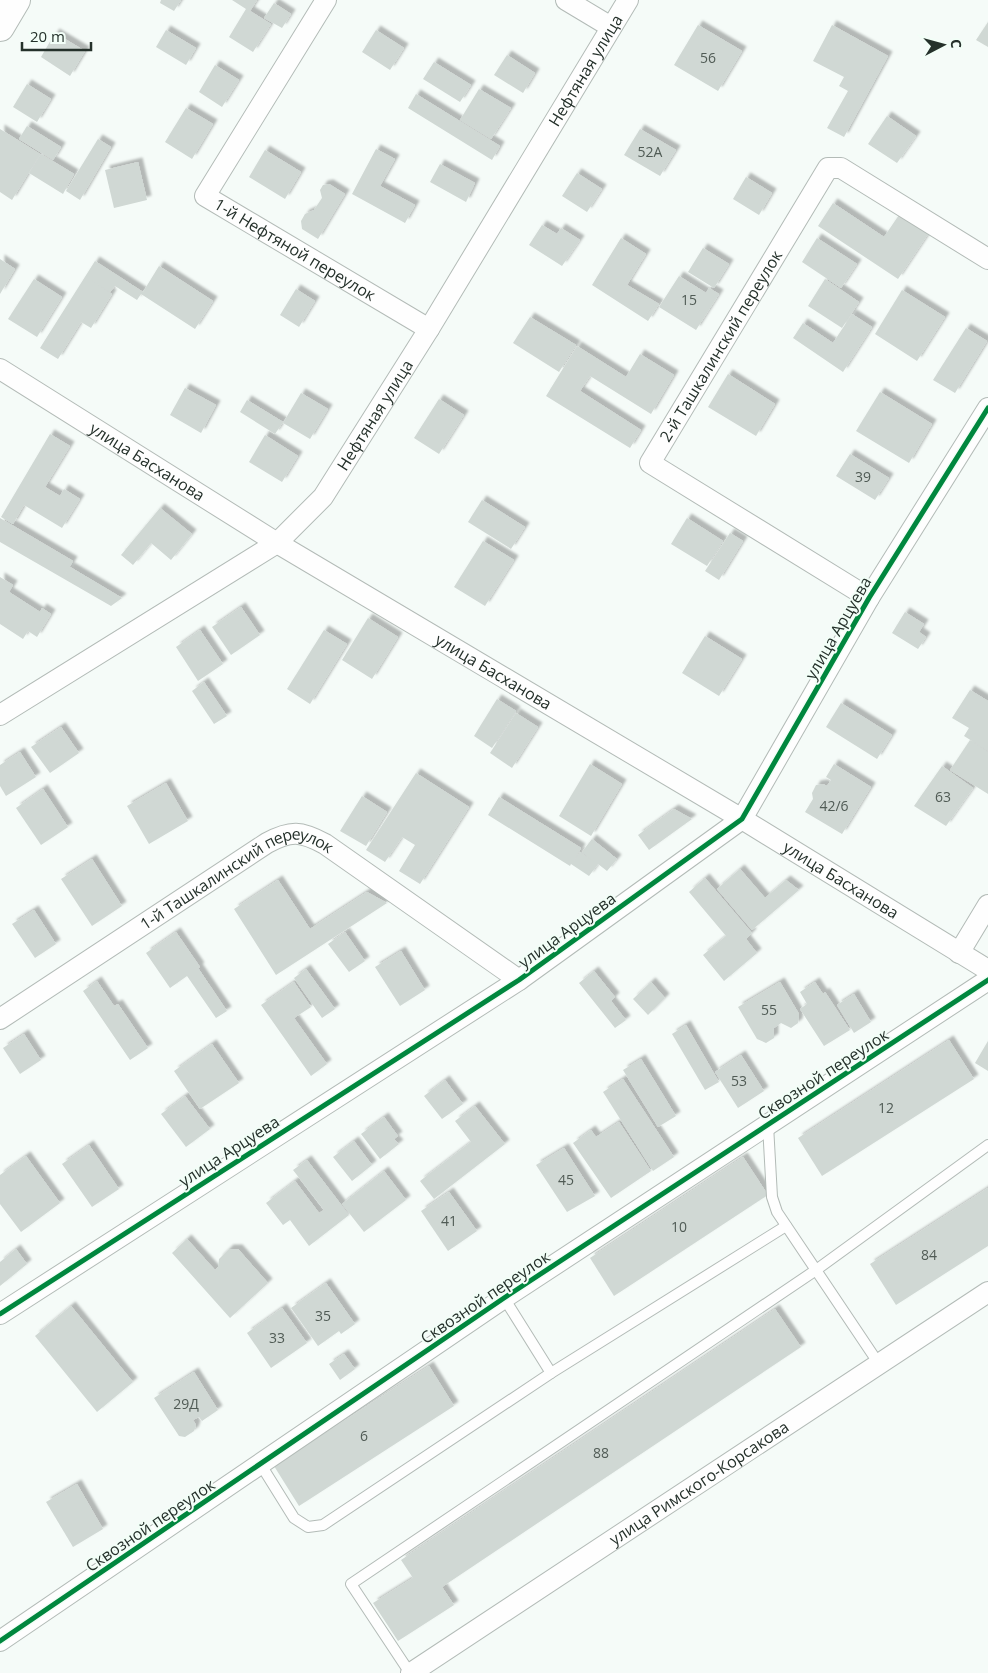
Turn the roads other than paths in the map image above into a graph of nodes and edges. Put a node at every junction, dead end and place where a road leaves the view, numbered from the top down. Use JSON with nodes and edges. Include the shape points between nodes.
{"nodes":[{"id":1,"x":16,"y":0,"type":"edge"},
{"id":2,"x":326,"y":0,"type":"edge"},
{"id":3,"x":566,"y":0,"type":"edge"},
{"id":4,"x":628,"y":0,"type":"edge"},
{"id":5,"x":0,"y":27,"type":"edge"},
{"id":6,"x":612,"y":28,"type":"junction"},
{"id":7,"x":988,"y":259,"type":"edge"},
{"id":8,"x":429,"y":329,"type":"junction"},
{"id":9,"x":0,"y":369,"type":"edge"},
{"id":10,"x":988,"y":408,"type":"edge"},
{"id":11,"x":277,"y":542,"type":"junction"},
{"id":12,"x":869,"y":598,"type":"junction"},
{"id":13,"x":0,"y":715,"type":"edge"},
{"id":14,"x":742,"y":819,"type":"junction"},
{"id":15,"x":988,"y":905,"type":"edge"},
{"id":16,"x":959,"y":953,"type":"junction"},
{"id":17,"x":988,"y":970,"type":"edge"},
{"id":18,"x":519,"y":980,"type":"junction"},
{"id":19,"x":988,"y":980,"type":"edge"},
{"id":20,"x":0,"y":1019,"type":"edge"},
{"id":21,"x":768,"y":1125,"type":"junction"},
{"id":22,"x":988,"y":1145,"type":"edge"},
{"id":23,"x":786,"y":1226,"type":"junction"},
{"id":24,"x":816,"y":1270,"type":"junction"},
{"id":25,"x":988,"y":1292,"type":"edge"},
{"id":26,"x":504,"y":1298,"type":"junction"},
{"id":27,"x":0,"y":1314,"type":"edge"},
{"id":28,"x":879,"y":1364,"type":"junction"},
{"id":29,"x":551,"y":1373,"type":"junction"},
{"id":30,"x":261,"y":1465,"type":"junction"},
{"id":31,"x":0,"y":1642,"type":"edge"},
{"id":32,"x":432,"y":1667,"type":"edge"},
{"id":33,"x":410,"y":1673,"type":"edge"}],
"edges":[{"from":1,"to":5,"type":"street"},
{"from":2,"to":8,"type":"street","name":"1-й Нефтяной переулок","via":[[205,196]]},
{"from":3,"to":6,"type":"street"},
{"from":4,"to":6,"type":"street","name":"Нефтяная улица"},
{"from":6,"to":8,"type":"street","name":"Нефтяная улица"},
{"from":7,"to":12,"type":"street","name":"2-й Ташкалинский переулок","via":[[841,168],[828,168],[650,463]]},
{"from":8,"to":11,"type":"street","name":"Нефтяная улица","via":[[323,496]]},
{"from":9,"to":11,"type":"street","name":"улица Басханова"},
{"from":10,"to":12,"type":"street","name":"улица Арцуева"},
{"from":11,"to":13,"type":"street","name":"Нефтяная улица"},
{"from":11,"to":14,"type":"street","name":"улица Басханова"},
{"from":12,"to":14,"type":"street","name":"улица Арцуева"},
{"from":14,"to":16,"type":"street","name":"улица Басханова"},
{"from":14,"to":18,"type":"street","name":"улица Арцуева"},
{"from":15,"to":16,"type":"street"},
{"from":16,"to":17,"type":"street","name":"улица Басханова"},
{"from":18,"to":20,"type":"street","name":"1-й Ташкалинский переулок","via":[[325,844],[294,833],[267,843]]},
{"from":18,"to":27,"type":"street","name":"улица Арцуева"},
{"from":19,"to":21,"type":"street","name":"Сквозной переулок"},
{"from":21,"to":23,"type":"lane","via":[[772,1197]]},
{"from":21,"to":26,"type":"street","name":"Сквозной переулок"},
{"from":22,"to":24,"type":"lane"},
{"from":23,"to":24,"type":"lane"},
{"from":23,"to":29,"type":"lane"},
{"from":24,"to":28,"type":"lane"},
{"from":24,"to":33,"type":"lane","via":[[351,1584]]},
{"from":25,"to":28,"type":"street","name":"улица Римского-Корсакова"},
{"from":26,"to":29,"type":"lane"},
{"from":26,"to":30,"type":"street","name":"Сквозной переулок"},
{"from":28,"to":32,"type":"street","name":"улица Римского-Корсакова"},
{"from":29,"to":30,"type":"lane","via":[[323,1525],[308,1527],[294,1518]]},
{"from":30,"to":31,"type":"street","name":"Сквозной переулок"},
{"from":32,"to":33,"type":"street","name":"улица Римского-Корсакова"}]}
